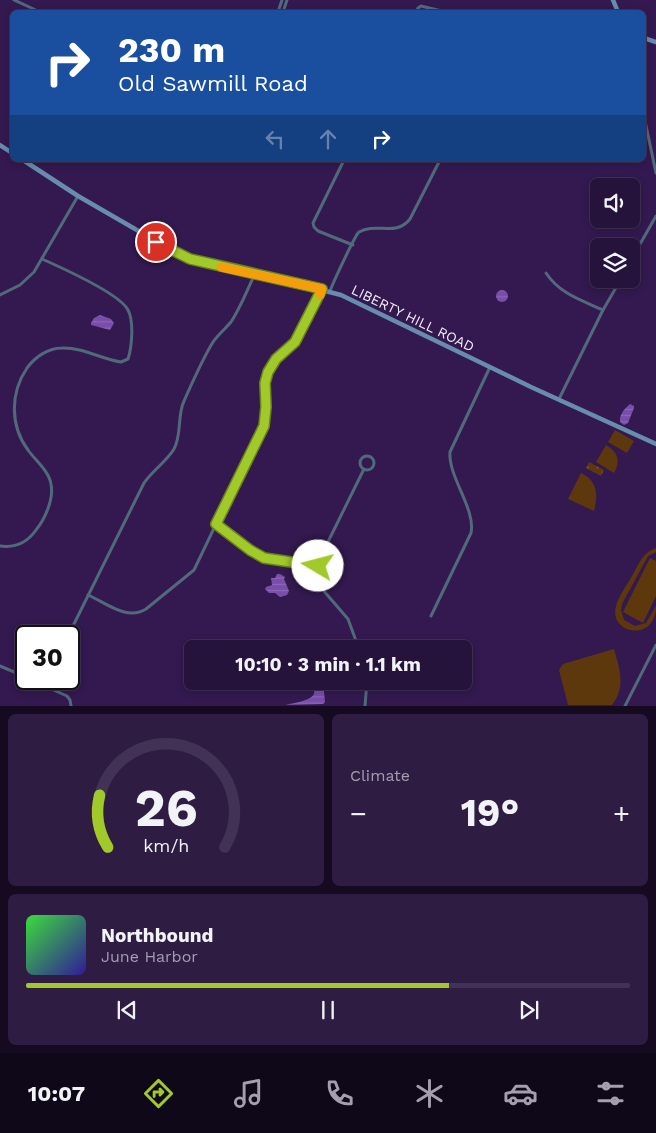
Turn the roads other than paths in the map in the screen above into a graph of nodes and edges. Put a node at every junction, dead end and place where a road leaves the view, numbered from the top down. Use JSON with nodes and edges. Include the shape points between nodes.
{"nodes":[{"id":1,"x":14,"y":0,"type":"edge"},
{"id":2,"x":36,"y":10,"type":"edge"},
{"id":3,"x":417,"y":10,"type":"edge"},
{"id":4,"x":438,"y":10,"type":"edge"},
{"id":5,"x":646,"y":125,"type":"edge"},
{"id":6,"x":26,"y":162,"type":"edge"},
{"id":7,"x":343,"y":162,"type":"edge"},
{"id":8,"x":439,"y":162,"type":"edge"},
{"id":9,"x":656,"y":172,"type":"edge"},
{"id":10,"x":78,"y":196,"type":"junction"},
{"id":11,"x":656,"y":216,"type":"edge"},
{"id":12,"x":640,"y":244,"type":"edge"},
{"id":13,"x":353,"y":245,"type":"junction"},
{"id":14,"x":42,"y":259,"type":"junction"},
{"id":15,"x":546,"y":273,"type":"dead end"},
{"id":16,"x":255,"y":274,"type":"junction"},
{"id":17,"x":616,"y":288,"type":"edge"},
{"id":18,"x":322,"y":289,"type":"junction"},
{"id":19,"x":330,"y":291,"type":"junction"},
{"id":20,"x":0,"y":295,"type":"edge"},
{"id":21,"x":603,"y":310,"type":"junction"},
{"id":22,"x":490,"y":368,"type":"junction"},
{"id":23,"x":559,"y":400,"type":"junction"},
{"id":24,"x":656,"y":444,"type":"edge"},
{"id":25,"x":364,"y":469,"type":"junction"},
{"id":26,"x":216,"y":524,"type":"junction"},
{"id":27,"x":0,"y":546,"type":"edge"},
{"id":28,"x":318,"y":566,"type":"junction"},
{"id":29,"x":88,"y":595,"type":"junction"},
{"id":30,"x":431,"y":616,"type":"dead end"},
{"id":31,"x":73,"y":625,"type":"edge"},
{"id":32,"x":355,"y":640,"type":"edge"},
{"id":33,"x":656,"y":645,"type":"edge"},
{"id":34,"x":0,"y":666,"type":"edge"},
{"id":35,"x":15,"y":672,"type":"edge"},
{"id":36,"x":54,"y":690,"type":"edge"},
{"id":37,"x":366,"y":690,"type":"edge"},
{"id":38,"x":71,"y":706,"type":"edge"},
{"id":39,"x":364,"y":706,"type":"edge"},
{"id":40,"x":625,"y":706,"type":"edge"}],
"edges":[{"from":1,"to":2,"type":"street"},
{"from":3,"to":4,"type":"street","via":[[421,6]]},
{"from":5,"to":9,"type":"street"},
{"from":6,"to":10,"type":"street","name":"LIBERTY HILL ROAD"},
{"from":7,"to":13,"type":"street","via":[[313,223],[318,231]]},
{"from":8,"to":13,"type":"street","via":[[408,222],[398,228],[363,230],[354,238]]},
{"from":10,"to":14,"type":"street"},
{"from":10,"to":16,"type":"street","name":"LIBERTY HILL ROAD","via":[[180,254]]},
{"from":11,"to":12,"type":"street"},
{"from":13,"to":19,"type":"street"},
{"from":14,"to":20,"type":"street","via":[[29,278]]},
{"from":14,"to":27,"type":"street","via":[[123,303],[131,317],[131,352],[128,359],[121,362],[73,348],[50,350],[40,355],[24,373],[14,406],[16,429],[49,478],[51,497],[38,528],[30,537],[17,546]]},
{"from":15,"to":21,"type":"street","via":[[562,291]]},
{"from":16,"to":18,"type":"street","name":"LIBERTY HILL ROAD"},
{"from":16,"to":29,"type":"street","via":[[230,322],[209,350],[183,403],[174,448],[144,483]]},
{"from":17,"to":21,"type":"street"},
{"from":18,"to":19,"type":"street","name":"LIBERTY HILL ROAD"},
{"from":18,"to":26,"type":"street","via":[[295,342],[276,359],[268,372],[264,426]]},
{"from":19,"to":22,"type":"street","name":"LIBERTY HILL ROAD"},
{"from":21,"to":23,"type":"street"},
{"from":22,"to":23,"type":"street","name":"LIBERTY HILL ROAD"},
{"from":22,"to":30,"type":"street","via":[[450,452],[471,521],[471,532]]},
{"from":23,"to":24,"type":"street","name":"LIBERTY HILL ROAD"},
{"from":25,"to":25,"type":"street","via":[[361,462],[369,457],[373,466]]},
{"from":25,"to":28,"type":"street"},
{"from":26,"to":28,"type":"street","via":[[264,558]]},
{"from":26,"to":29,"type":"street","via":[[194,570],[143,611],[124,612]]},
{"from":28,"to":32,"type":"street","via":[[318,579],[323,590],[346,616]]},
{"from":29,"to":31,"type":"street"},
{"from":33,"to":40,"type":"street"},
{"from":34,"to":35,"type":"street"},
{"from":36,"to":38,"type":"street","via":[[67,696]]},
{"from":37,"to":39,"type":"street"}]}
